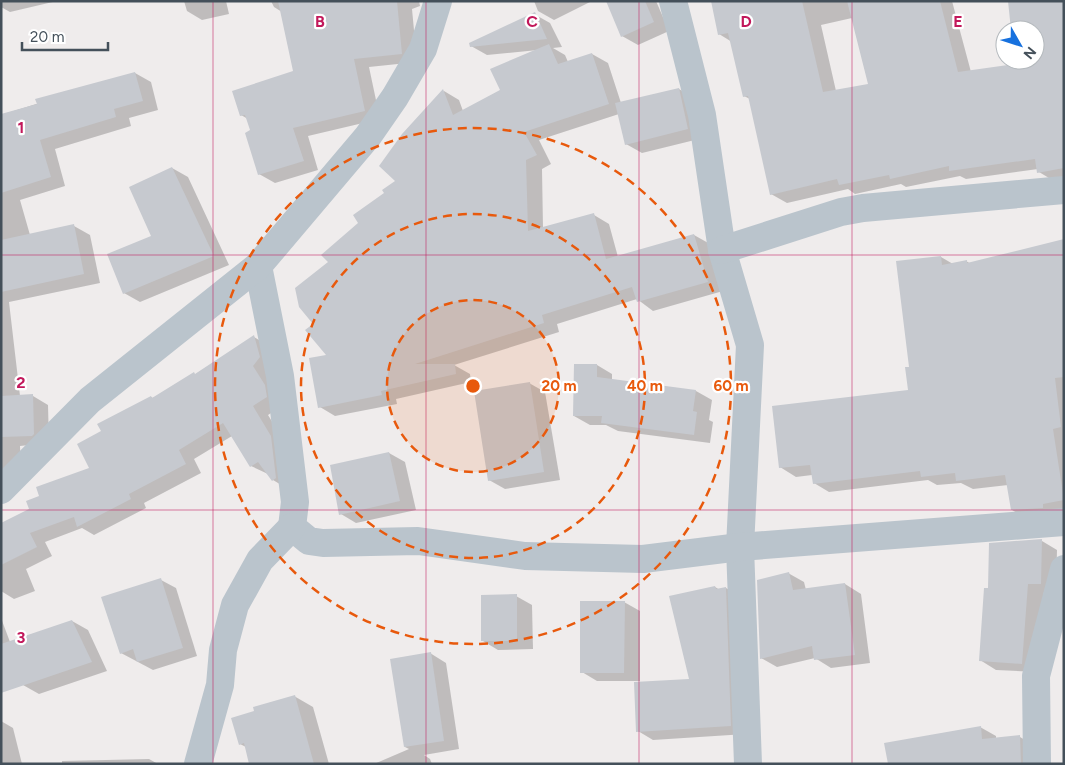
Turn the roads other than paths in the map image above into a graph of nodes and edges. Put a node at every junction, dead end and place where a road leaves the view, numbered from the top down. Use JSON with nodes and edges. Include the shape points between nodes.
{"nodes":[{"id":1,"x":438,"y":1,"type":"edge"},
{"id":2,"x":673,"y":1,"type":"edge"},
{"id":3,"x":1064,"y":190,"type":"edge"},
{"id":4,"x":722,"y":250,"type":"junction"},
{"id":5,"x":258,"y":266,"type":"junction"},
{"id":6,"x":1,"y":490,"type":"edge"},
{"id":7,"x":1064,"y":522,"type":"edge"},
{"id":8,"x":292,"y":528,"type":"junction"},
{"id":9,"x":740,"y":546,"type":"junction"},
{"id":10,"x":1064,"y":569,"type":"edge"},
{"id":11,"x":198,"y":764,"type":"edge"},
{"id":12,"x":748,"y":764,"type":"edge"},
{"id":13,"x":1037,"y":764,"type":"edge"}],
"edges":[{"from":1,"to":5,"type":"street","via":[[423,49],[395,97],[368,136]]},
{"from":2,"to":4,"type":"street","via":[[702,115]]},
{"from":3,"to":4,"type":"street","via":[[863,208]]},
{"from":4,"to":9,"type":"street","via":[[750,345]]},
{"from":5,"to":6,"type":"street","via":[[90,400]]},
{"from":5,"to":8,"type":"street","via":[[280,376],[295,502]]},
{"from":7,"to":9,"type":"street"},
{"from":8,"to":9,"type":"street","via":[[309,541],[324,544],[418,541],[525,556],[643,559]]},
{"from":8,"to":11,"type":"street","via":[[260,560],[235,605],[223,650],[220,685]]},
{"from":9,"to":12,"type":"street"},
{"from":10,"to":13,"type":"street","via":[[1036,676]]}]}
